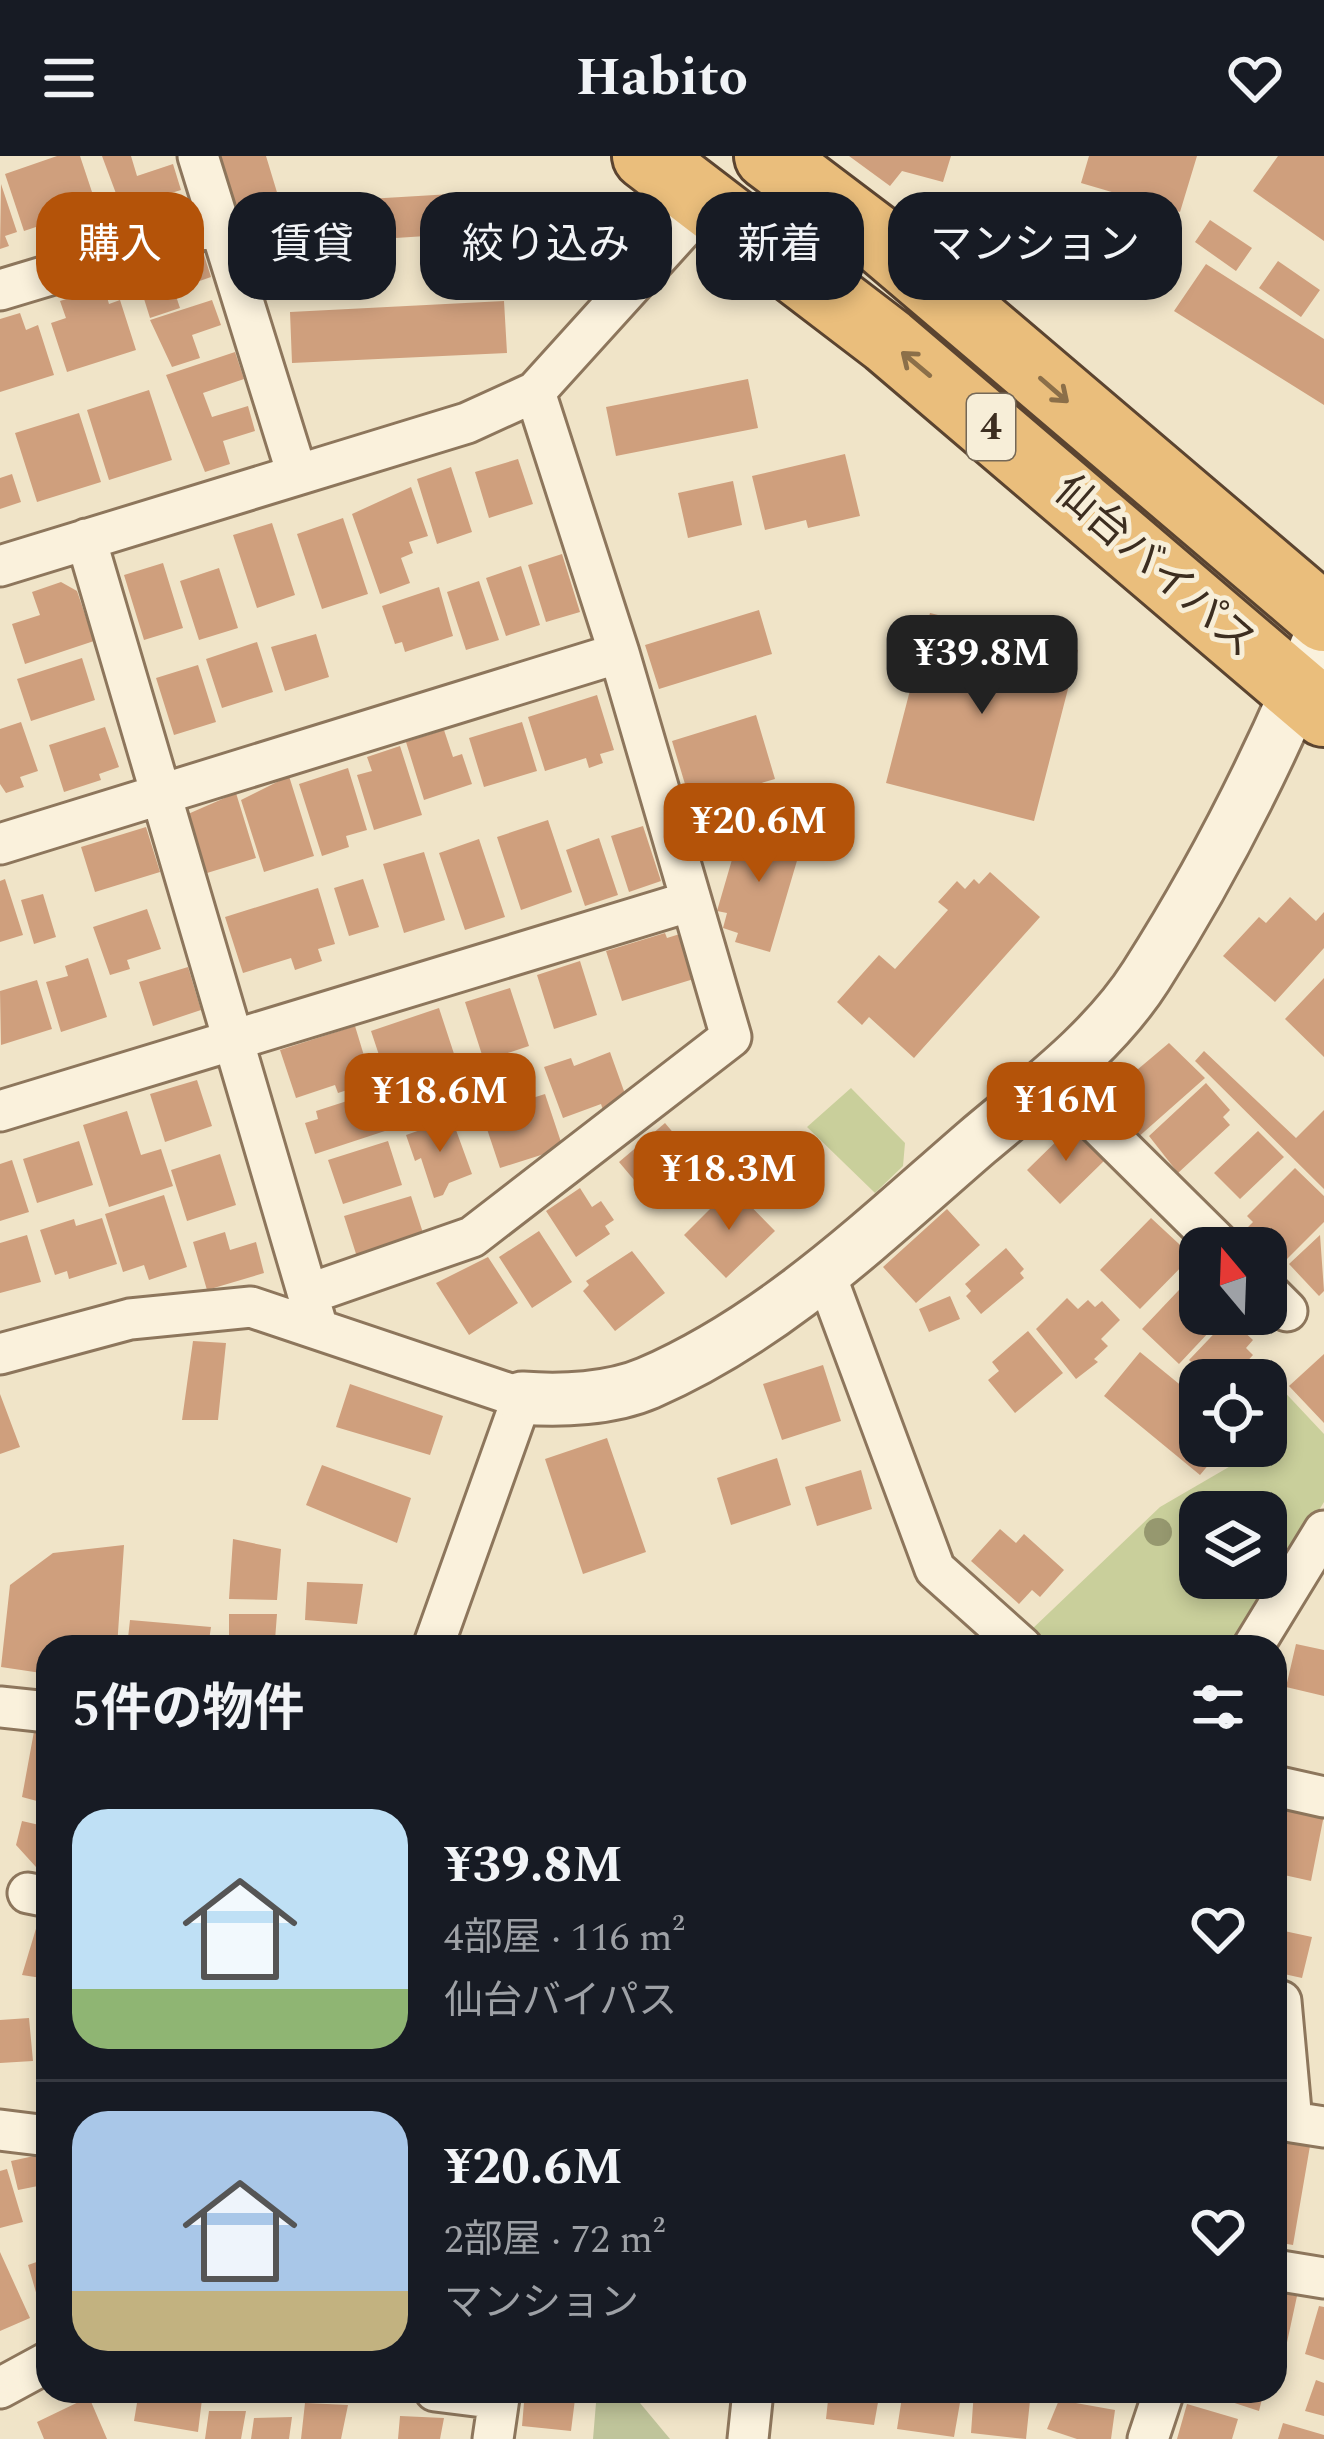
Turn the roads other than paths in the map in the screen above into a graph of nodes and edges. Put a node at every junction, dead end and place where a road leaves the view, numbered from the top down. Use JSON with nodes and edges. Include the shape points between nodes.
{"nodes":[{"id":1,"x":198,"y":156,"type":"edge"},
{"id":2,"x":646,"y":156,"type":"edge"},
{"id":3,"x":768,"y":156,"type":"edge"},
{"id":4,"x":696,"y":192,"type":"edge"},
{"id":5,"x":696,"y":214,"type":"edge"},
{"id":6,"x":220,"y":224,"type":"junction"},
{"id":7,"x":0,"y":290,"type":"edge"},
{"id":8,"x":835,"y":300,"type":"edge"},
{"id":9,"x":536,"y":392,"type":"junction"},
{"id":10,"x":297,"y":474,"type":"junction"},
{"id":11,"x":86,"y":539,"type":"junction"},
{"id":12,"x":0,"y":566,"type":"edge"},
{"id":13,"x":1324,"y":618,"type":"edge"},
{"id":14,"x":1324,"y":627,"type":"edge"},
{"id":15,"x":619,"y":653,"type":"junction"},
{"id":16,"x":1311,"y":702,"type":"edge"},
{"id":17,"x":160,"y":797,"type":"junction"},
{"id":18,"x":0,"y":844,"type":"edge"},
{"id":19,"x":692,"y":902,"type":"junction"},
{"id":20,"x":232,"y":1040,"type":"junction"},
{"id":21,"x":1051,"y":1078,"type":"junction"},
{"id":22,"x":0,"y":1111,"type":"edge"},
{"id":23,"x":1202,"y":1227,"type":"edge"},
{"id":24,"x":825,"y":1273,"type":"junction"},
{"id":25,"x":314,"y":1311,"type":"junction"},
{"id":26,"x":0,"y":1354,"type":"edge"},
{"id":27,"x":522,"y":1398,"type":"junction"},
{"id":28,"x":1324,"y":1532,"type":"edge"},
{"id":29,"x":437,"y":1635,"type":"edge"},
{"id":30,"x":1009,"y":1635,"type":"edge"},
{"id":31,"x":1260,"y":1635,"type":"edge"},
{"id":32,"x":0,"y":1707,"type":"edge"},
{"id":33,"x":36,"y":1711,"type":"edge"},
{"id":34,"x":1287,"y":1789,"type":"edge"},
{"id":35,"x":1324,"y":1798,"type":"edge"},
{"id":36,"x":1288,"y":2002,"type":"edge"},
{"id":37,"x":1324,"y":2127,"type":"edge"},
{"id":38,"x":0,"y":2130,"type":"edge"},
{"id":39,"x":36,"y":2134,"type":"edge"},
{"id":40,"x":1287,"y":2272,"type":"edge"},
{"id":41,"x":1324,"y":2278,"type":"edge"},
{"id":42,"x":36,"y":2368,"type":"edge"},
{"id":43,"x":0,"y":2387,"type":"edge"},
{"id":44,"x":498,"y":2403,"type":"edge"},
{"id":45,"x":752,"y":2403,"type":"edge"},
{"id":46,"x":1160,"y":2403,"type":"edge"},
{"id":47,"x":493,"y":2439,"type":"edge"},
{"id":48,"x":748,"y":2439,"type":"edge"},
{"id":49,"x":1148,"y":2439,"type":"edge"}],
"edges":[{"from":1,"to":6,"type":"street"},
{"from":2,"to":4,"type":"highway","name":"仙台バイパス","number":"4"},
{"from":3,"to":13,"type":"highway","name":"仙台バイパス","number":"4","one_way":true,"via":[[887,247]]},
{"from":5,"to":9,"type":"street"},
{"from":6,"to":7,"type":"street"},
{"from":6,"to":10,"type":"street"},
{"from":16,"to":8,"type":"highway","name":"仙台バイパス","number":"4","one_way":true},
{"from":9,"to":10,"type":"street","via":[[467,423]]},
{"from":9,"to":15,"type":"street"},
{"from":10,"to":11,"type":"street"},
{"from":11,"to":12,"type":"street"},
{"from":11,"to":17,"type":"street"},
{"from":14,"to":16,"type":"street"},
{"from":15,"to":17,"type":"street"},
{"from":15,"to":19,"type":"street"},
{"from":16,"to":21,"type":"street","via":[[1144,979]]},
{"from":17,"to":18,"type":"street"},
{"from":17,"to":20,"type":"street"},
{"from":19,"to":20,"type":"street"},
{"from":19,"to":25,"type":"street","via":[[731,1037],[472,1237]]},
{"from":20,"to":22,"type":"street"},
{"from":20,"to":25,"type":"street"},
{"from":21,"to":23,"type":"street"},
{"from":21,"to":24,"type":"street"},
{"from":24,"to":27,"type":"street","via":[[736,1340],[642,1386]]},
{"from":24,"to":30,"type":"street","via":[[935,1569]]},
{"from":25,"to":26,"type":"street","via":[[251,1307],[130,1319]]},
{"from":25,"to":27,"type":"street"},
{"from":27,"to":29,"type":"street"},
{"from":28,"to":31,"type":"street"},
{"from":32,"to":33,"type":"street"},
{"from":34,"to":35,"type":"street"},
{"from":36,"to":37,"type":"street","via":[[1292,2122]]},
{"from":38,"to":39,"type":"street"},
{"from":40,"to":41,"type":"street"},
{"from":42,"to":43,"type":"street"},
{"from":44,"to":47,"type":"street"},
{"from":45,"to":48,"type":"street"},
{"from":46,"to":49,"type":"street"}]}
